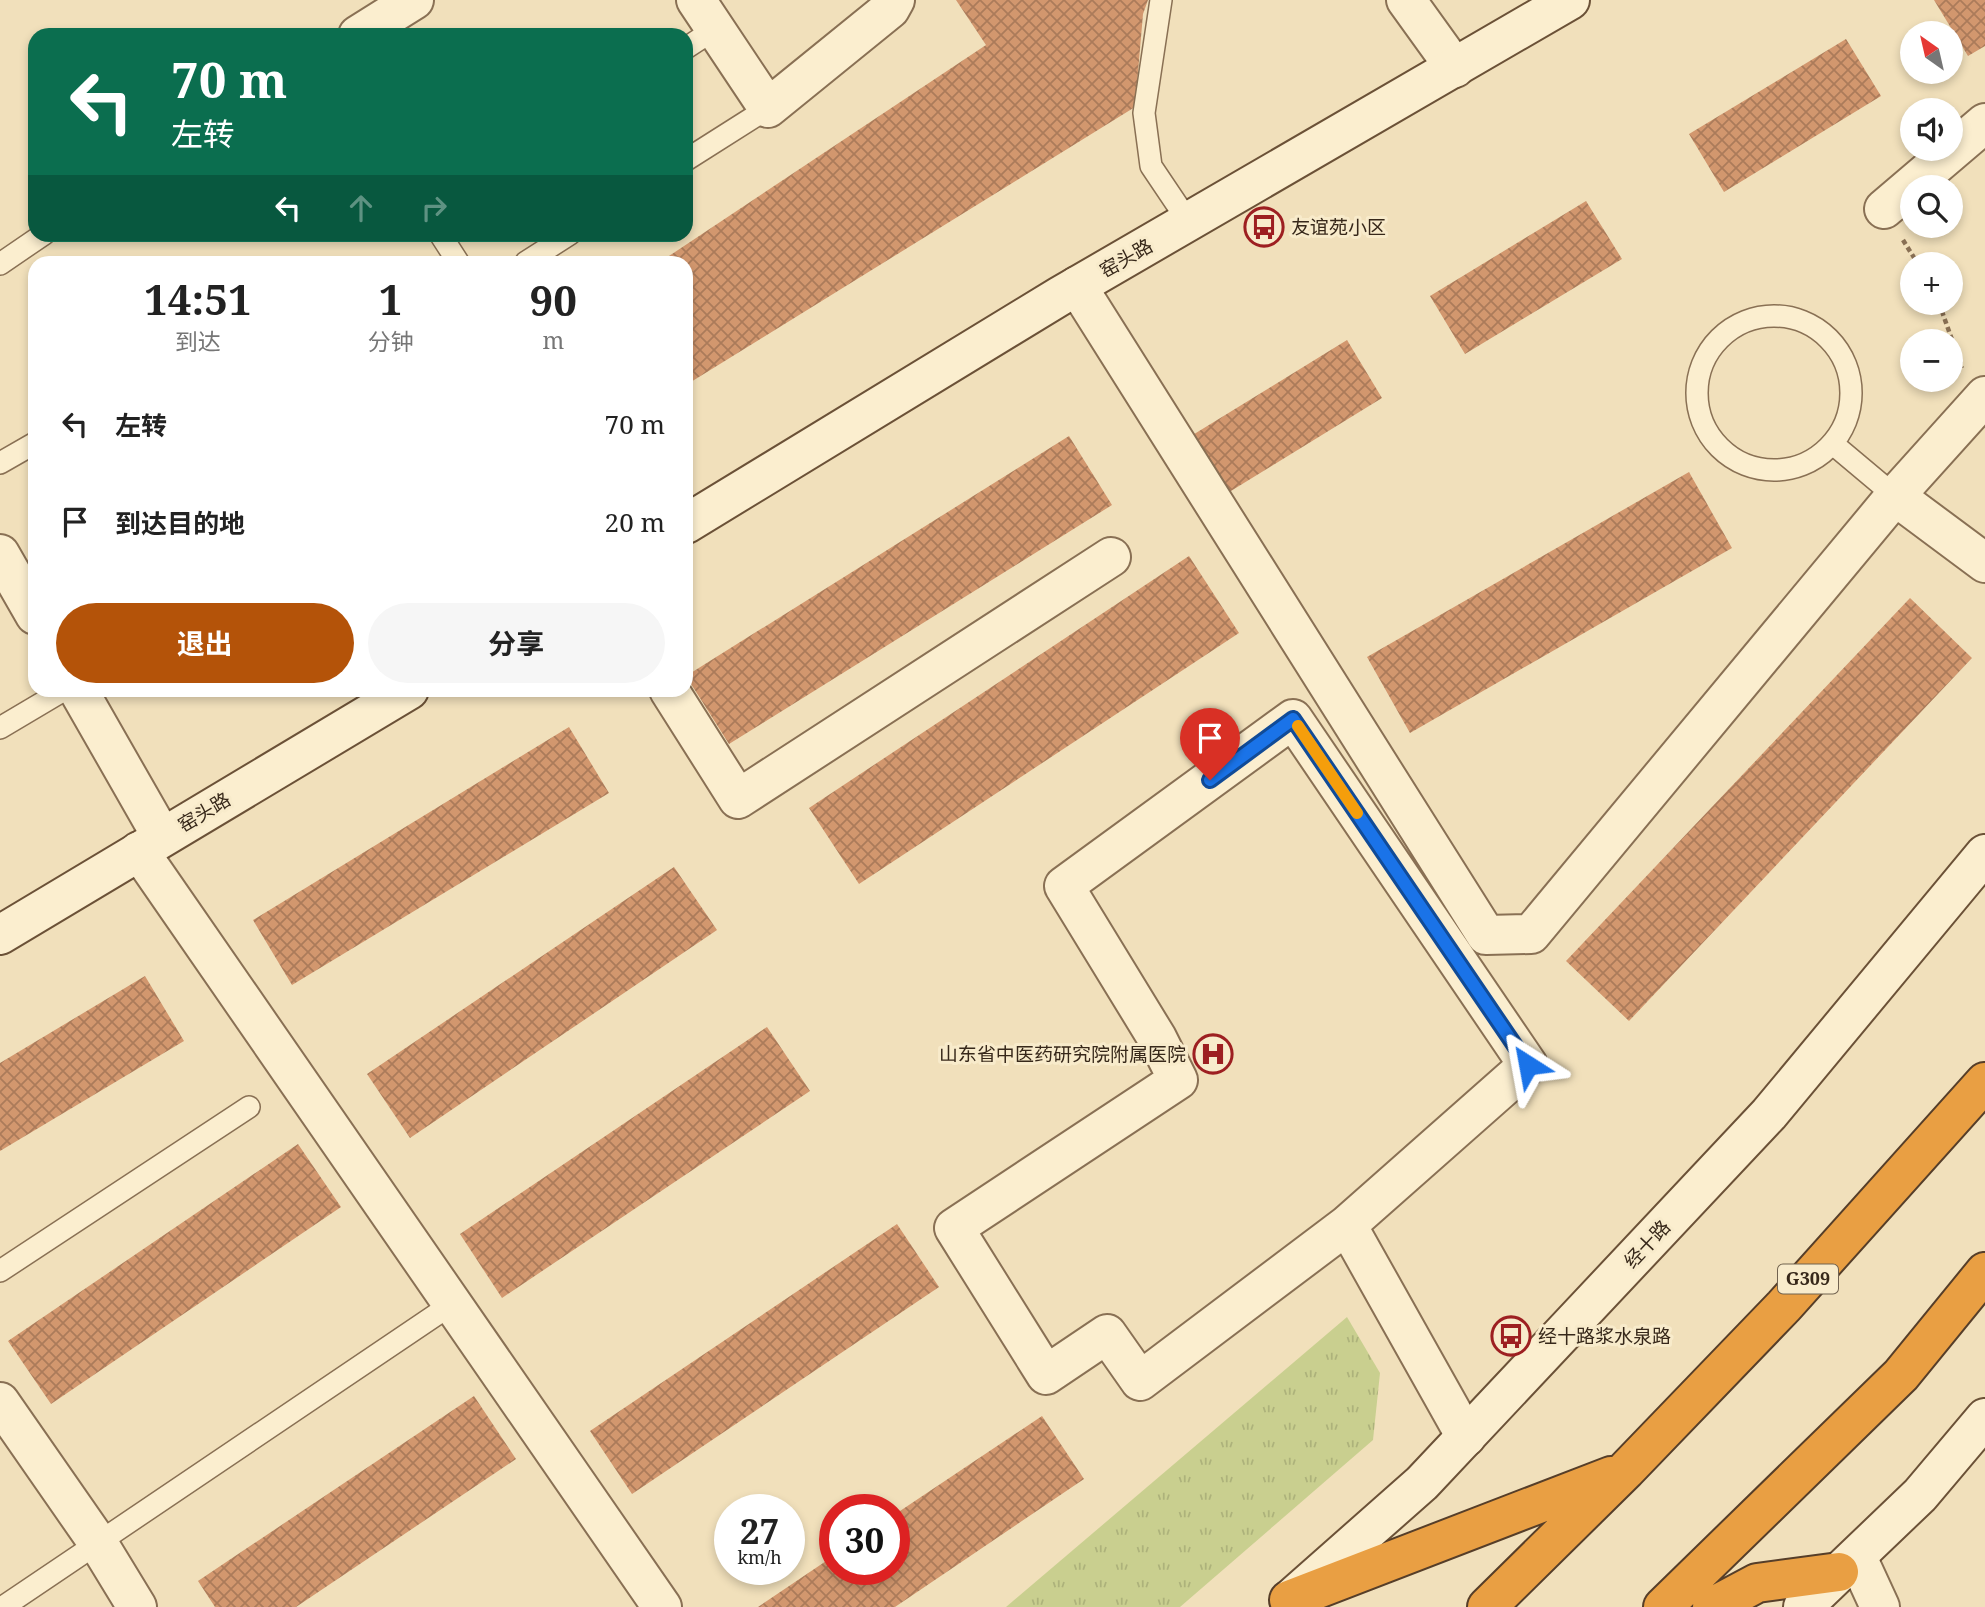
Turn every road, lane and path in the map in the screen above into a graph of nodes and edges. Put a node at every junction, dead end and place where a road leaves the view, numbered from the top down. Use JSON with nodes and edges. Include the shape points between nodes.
{"nodes":[{"id":1,"x":414,"y":0,"type":"edge"},
{"id":2,"x":895,"y":0,"type":"edge"},
{"id":3,"x":1161,"y":0,"type":"edge"},
{"id":4,"x":1406,"y":0,"type":"edge"},
{"id":5,"x":1570,"y":0,"type":"edge"},
{"id":6,"x":699,"y":25,"type":"edge"},
{"id":7,"x":369,"y":28,"type":"edge"},
{"id":8,"x":1455,"y":68,"type":"junction"},
{"id":9,"x":768,"y":108,"type":"junction"},
{"id":10,"x":1985,"y":122,"type":"edge"},
{"id":11,"x":693,"y":156,"type":"edge"},
{"id":12,"x":1884,"y":209,"type":"dead end"},
{"id":13,"x":1188,"y":221,"type":"junction"},
{"id":14,"x":32,"y":242,"type":"edge"},
{"id":15,"x":557,"y":242,"type":"edge"},
{"id":16,"x":535,"y":256,"type":"edge"},
{"id":17,"x":0,"y":264,"type":"edge"},
{"id":18,"x":1077,"y":286,"type":"junction"},
{"id":19,"x":1944,"y":315,"type":"edge"},
{"id":20,"x":1980,"y":401,"type":"edge"},
{"id":21,"x":1833,"y":444,"type":"junction"},
{"id":22,"x":28,"y":447,"type":"edge"},
{"id":23,"x":0,"y":463,"type":"edge"},
{"id":24,"x":1895,"y":496,"type":"junction"},
{"id":25,"x":693,"y":520,"type":"edge"},
{"id":26,"x":0,"y":554,"type":"edge"},
{"id":27,"x":1111,"y":557,"type":"dead end"},
{"id":28,"x":1985,"y":563,"type":"edge"},
{"id":29,"x":28,"y":603,"type":"edge"},
{"id":30,"x":52,"y":697,"type":"edge"},
{"id":31,"x":81,"y":697,"type":"edge"},
{"id":32,"x":397,"y":697,"type":"edge"},
{"id":33,"x":673,"y":697,"type":"edge"},
{"id":34,"x":0,"y":728,"type":"edge"},
{"id":35,"x":149,"y":841,"type":"junction"},
{"id":36,"x":1985,"y":854,"type":"edge"},
{"id":37,"x":0,"y":934,"type":"edge"},
{"id":38,"x":1985,"y":1082,"type":"edge"},
{"id":39,"x":249,"y":1107,"type":"dead end"},
{"id":40,"x":1347,"y":1225,"type":"junction"},
{"id":41,"x":0,"y":1271,"type":"edge"},
{"id":42,"x":1985,"y":1272,"type":"edge"},
{"id":43,"x":452,"y":1304,"type":"junction"},
{"id":44,"x":0,"y":1402,"type":"edge"},
{"id":45,"x":1985,"y":1418,"type":"edge"},
{"id":46,"x":1466,"y":1437,"type":"junction"},
{"id":47,"x":1626,"y":1470,"type":"junction"},
{"id":48,"x":97,"y":1543,"type":"junction"},
{"id":49,"x":1848,"y":1564,"type":"junction"},
{"id":50,"x":1285,"y":1604,"type":"edge"},
{"id":51,"x":3,"y":1607,"type":"edge"},
{"id":52,"x":137,"y":1607,"type":"edge"},
{"id":53,"x":662,"y":1607,"type":"edge"},
{"id":54,"x":1487,"y":1607,"type":"edge"},
{"id":55,"x":1663,"y":1607,"type":"edge"},
{"id":56,"x":1712,"y":1607,"type":"edge"},
{"id":57,"x":1803,"y":1607,"type":"edge"},
{"id":58,"x":1880,"y":1607,"type":"edge"}],
"edges":[{"from":1,"to":7,"type":"street"},
{"from":2,"to":9,"type":"street","via":[[890,9]]},
{"from":3,"to":13,"type":"lane","via":[[1144,113],[1151,166]]},
{"from":4,"to":8,"type":"street"},
{"from":5,"to":8,"type":"street","name":"窑头路"},
{"from":6,"to":9,"type":"street"},
{"from":8,"to":13,"type":"street","name":"窑头路"},
{"from":9,"to":11,"type":"lane"},
{"from":10,"to":12,"type":"street"},
{"from":13,"to":18,"type":"street","name":"窑头路"},
{"from":14,"to":17,"type":"lane"},
{"from":15,"to":16,"type":"lane"},
{"from":18,"to":24,"type":"street","via":[[1486,935],[1531,934]]},
{"from":18,"to":25,"type":"street","name":"窑头路"},
{"from":19,"to":20,"type":"path"},
{"from":20,"to":24,"type":"street"},
{"from":21,"to":21,"type":"lane","via":[[1846,423],[1852,399],[1850,375],[1825,334],[1803,321],[1779,316],[1753,319],[1729,330],[1711,349],[1699,373],[1697,400],[1703,425],[1718,447],[1739,463],[1765,470],[1791,469],[1814,460]]},
{"from":21,"to":24,"type":"lane"},
{"from":22,"to":23,"type":"lane"},
{"from":24,"to":28,"type":"street"},
{"from":26,"to":29,"type":"street"},
{"from":27,"to":33,"type":"street","via":[[738,799]]},
{"from":30,"to":34,"type":"lane"},
{"from":31,"to":35,"type":"street"},
{"from":32,"to":35,"type":"street","name":"窑头路"},
{"from":35,"to":37,"type":"street","name":"窑头路"},
{"from":35,"to":43,"type":"street"},
{"from":36,"to":46,"type":"street","name":"经十路","via":[[1769,1114]]},
{"from":38,"to":47,"type":"highway","number":"G309","via":[[1784,1306]]},
{"from":39,"to":41,"type":"lane"},
{"from":40,"to":40,"type":"street","via":[[1528,1065],[1293,719],[1064,886],[1178,1080],[954,1228],[1046,1375],[1107,1334],[1140,1381]]},
{"from":40,"to":46,"type":"street"},
{"from":42,"to":55,"type":"highway","via":[[1901,1375]]},
{"from":43,"to":48,"type":"lane"},
{"from":43,"to":53,"type":"street"},
{"from":44,"to":48,"type":"street"},
{"from":45,"to":49,"type":"street","via":[[1920,1495]]},
{"from":46,"to":50,"type":"street","name":"经十路","via":[[1422,1483]]},
{"from":47,"to":50,"type":"highway"},
{"from":47,"to":54,"type":"highway","number":"G309"},
{"from":48,"to":51,"type":"lane"},
{"from":48,"to":52,"type":"street"},
{"from":49,"to":56,"type":"highway","via":[[1757,1583]]},
{"from":49,"to":57,"type":"street"},
{"from":49,"to":58,"type":"street"}]}
